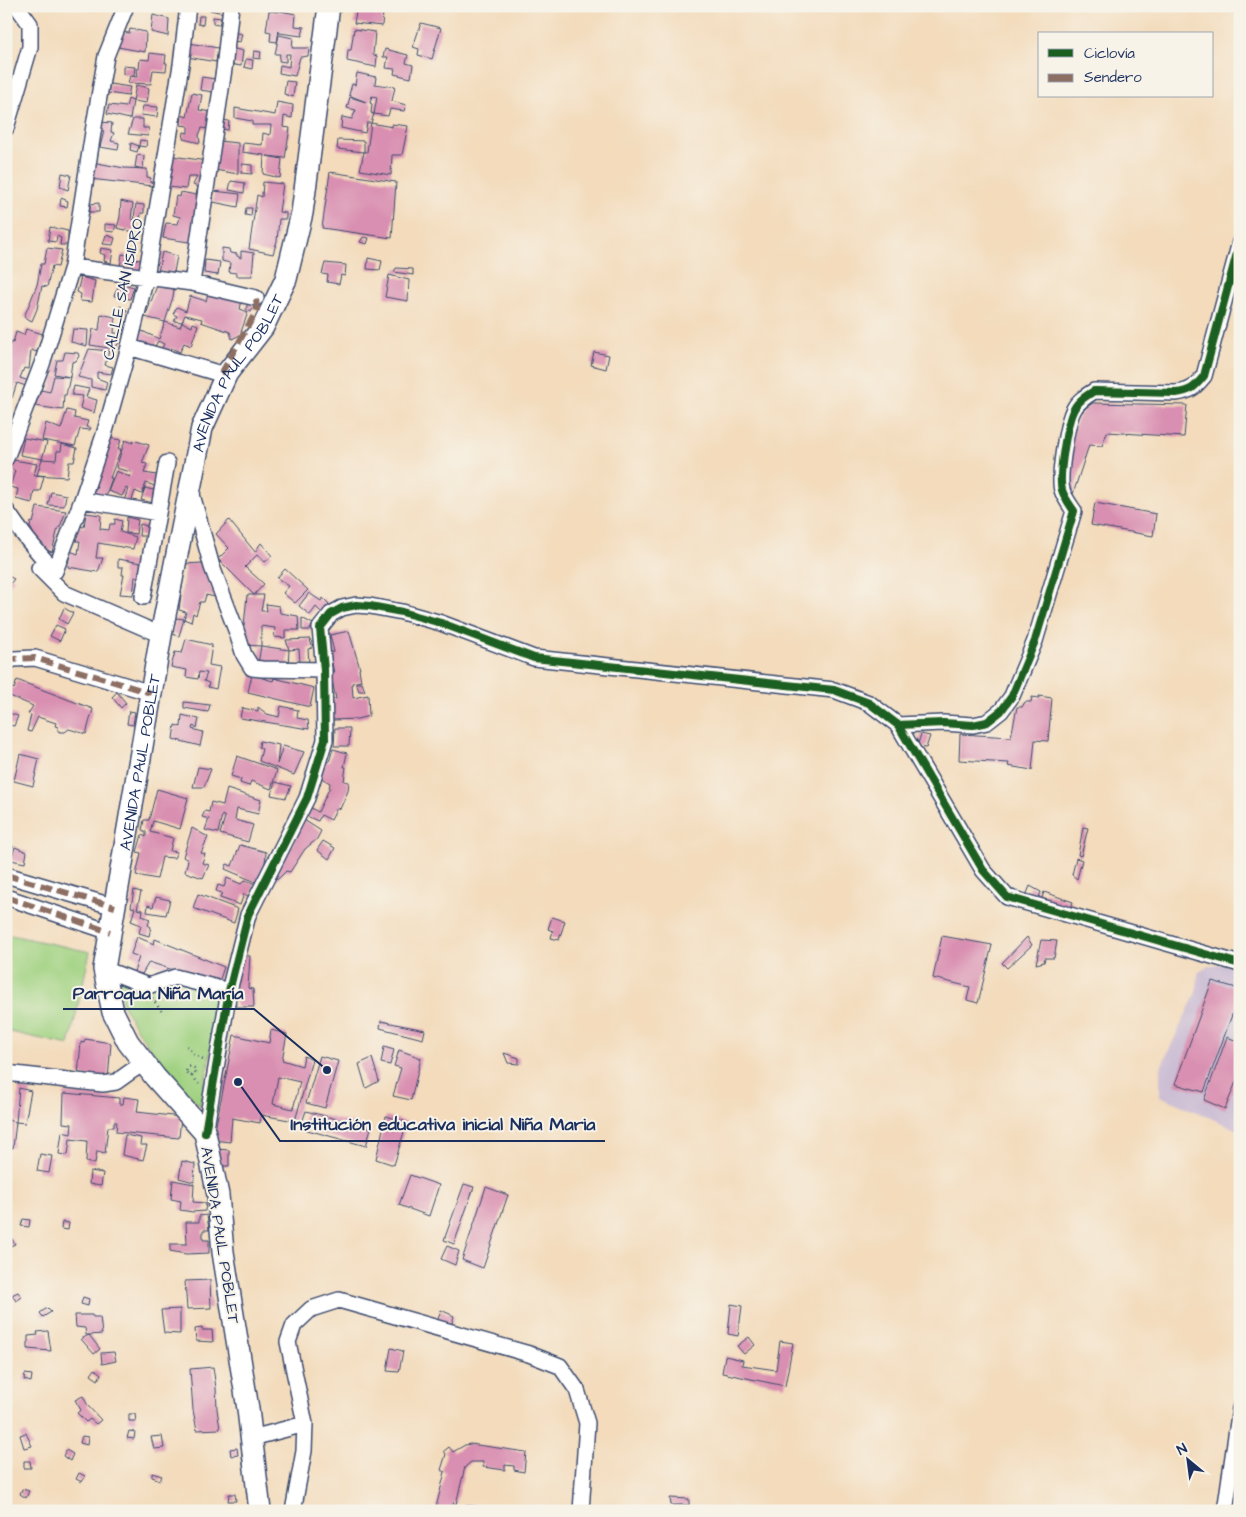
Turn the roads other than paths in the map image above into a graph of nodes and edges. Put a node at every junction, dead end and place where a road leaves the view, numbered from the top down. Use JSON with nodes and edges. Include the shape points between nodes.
{"nodes":[{"id":1,"x":17,"y":6,"type":"edge"},
{"id":2,"x":126,"y":6,"type":"edge"},
{"id":3,"x":188,"y":6,"type":"edge"},
{"id":4,"x":231,"y":6,"type":"edge"},
{"id":5,"x":329,"y":6,"type":"edge"},
{"id":6,"x":6,"y":128,"type":"edge"},
{"id":7,"x":1240,"y":242,"type":"edge"},
{"id":8,"x":72,"y":266,"type":"junction"},
{"id":9,"x":146,"y":277,"type":"junction"},
{"id":10,"x":192,"y":283,"type":"junction"},
{"id":11,"x":256,"y":298,"type":"dead end"},
{"id":12,"x":130,"y":346,"type":"junction"},
{"id":13,"x":227,"y":373,"type":"junction"},
{"id":14,"x":6,"y":458,"type":"edge"},
{"id":15,"x":167,"y":463,"type":"dead end"},
{"id":16,"x":190,"y":485,"type":"junction"},
{"id":17,"x":82,"y":500,"type":"junction"},
{"id":18,"x":6,"y":510,"type":"edge"},
{"id":19,"x":158,"y":513,"type":"junction"},
{"id":20,"x":6,"y":525,"type":"edge"},
{"id":21,"x":142,"y":596,"type":"dead end"},
{"id":22,"x":161,"y":635,"type":"junction"},
{"id":23,"x":6,"y":662,"type":"edge"},
{"id":24,"x":324,"y":670,"type":"junction"},
{"id":25,"x":151,"y":693,"type":"junction"},
{"id":26,"x":898,"y":725,"type":"junction"},
{"id":27,"x":6,"y":875,"type":"edge"},
{"id":28,"x":6,"y":897,"type":"edge"},
{"id":29,"x":115,"y":907,"type":"junction"},
{"id":30,"x":110,"y":932,"type":"junction"},
{"id":31,"x":1240,"y":964,"type":"edge"},
{"id":32,"x":104,"y":969,"type":"junction"},
{"id":33,"x":229,"y":991,"type":"junction"},
{"id":34,"x":144,"y":1064,"type":"junction"},
{"id":35,"x":6,"y":1073,"type":"edge"},
{"id":36,"x":205,"y":1133,"type":"junction"},
{"id":37,"x":1240,"y":1408,"type":"edge"},
{"id":38,"x":305,"y":1424,"type":"junction"},
{"id":39,"x":252,"y":1438,"type":"junction"},
{"id":40,"x":260,"y":1511,"type":"edge"},
{"id":41,"x":293,"y":1511,"type":"edge"},
{"id":42,"x":580,"y":1511,"type":"edge"},
{"id":43,"x":1225,"y":1511,"type":"edge"}],
"edges":[{"from":1,"to":6,"type":"street","via":[[30,24],[30,47]]},
{"from":2,"to":8,"type":"street","via":[[106,56]]},
{"from":3,"to":9,"type":"street","name":"CALLE SAN ISIDRO"},
{"from":4,"to":10,"type":"street"},
{"from":5,"to":13,"type":"main road","name":"AVENIDA PAUL POBLET","via":[[302,213],[286,279],[263,327]]},
{"from":7,"to":26,"type":"street","via":[[1204,376],[1196,386],[1187,392],[1094,391],[1073,410],[1062,467],[1062,490],[1074,511],[1035,641],[1012,696],[1001,711],[986,722],[972,725]]},
{"from":8,"to":9,"type":"street"},
{"from":8,"to":14,"type":"street","via":[[42,364]]},
{"from":9,"to":10,"type":"street"},
{"from":9,"to":12,"type":"street","name":"CALLE SAN ISIDRO"},
{"from":10,"to":11,"type":"street"},
{"from":12,"to":13,"type":"street","via":[[221,374]]},
{"from":12,"to":17,"type":"street","name":"CALLE SAN ISIDRO"},
{"from":13,"to":16,"type":"main road","name":"AVENIDA PAUL POBLET","via":[[202,428]]},
{"from":15,"to":19,"type":"street"},
{"from":16,"to":22,"type":"main road","name":"AVENIDA PAUL POBLET"},
{"from":16,"to":24,"type":"street","via":[[212,567],[244,655],[252,668]]},
{"from":17,"to":18,"type":"street","name":"CALLE SAN ISIDRO","via":[[55,571]]},
{"from":17,"to":19,"type":"street"},
{"from":19,"to":21,"type":"street"},
{"from":20,"to":22,"type":"street","via":[[24,552],[64,593]]},
{"from":22,"to":25,"type":"main road","name":"AVENIDA PAUL POBLET"},
{"from":23,"to":25,"type":"street","via":[[35,658]]},
{"from":24,"to":26,"type":"street","via":[[320,628],[331,614],[356,604],[402,612],[534,658],[834,690],[869,703]]},
{"from":24,"to":33,"type":"street","via":[[325,740],[307,798],[248,915]]},
{"from":25,"to":29,"type":"main road","name":"AVENIDA PAUL POBLET"},
{"from":26,"to":31,"type":"street","via":[[983,870],[1007,897]]},
{"from":27,"to":29,"type":"street"},
{"from":28,"to":30,"type":"street"},
{"from":29,"to":30,"type":"main road","name":"AVENIDA PAUL POBLET"},
{"from":30,"to":32,"type":"main road","name":"AVENIDA PAUL POBLET"},
{"from":32,"to":33,"type":"street","via":[[148,986],[174,977]]},
{"from":32,"to":34,"type":"main road","name":"AVENIDA PAUL POBLET","via":[[113,1012]]},
{"from":33,"to":36,"type":"street"},
{"from":34,"to":35,"type":"street","via":[[116,1082],[102,1084]]},
{"from":34,"to":36,"type":"main road","name":"AVENIDA PAUL POBLET"},
{"from":36,"to":39,"type":"main road","name":"AVENIDA PAUL POBLET","via":[[218,1195]]},
{"from":37,"to":43,"type":"street"},
{"from":38,"to":39,"type":"street"},
{"from":38,"to":41,"type":"street","via":[[304,1451]]},
{"from":38,"to":42,"type":"street","via":[[288,1342],[294,1326],[311,1309],[339,1300],[529,1354],[560,1366],[577,1390],[587,1423]]},
{"from":39,"to":40,"type":"main road","name":"AVENIDA PAUL POBLET"}]}
